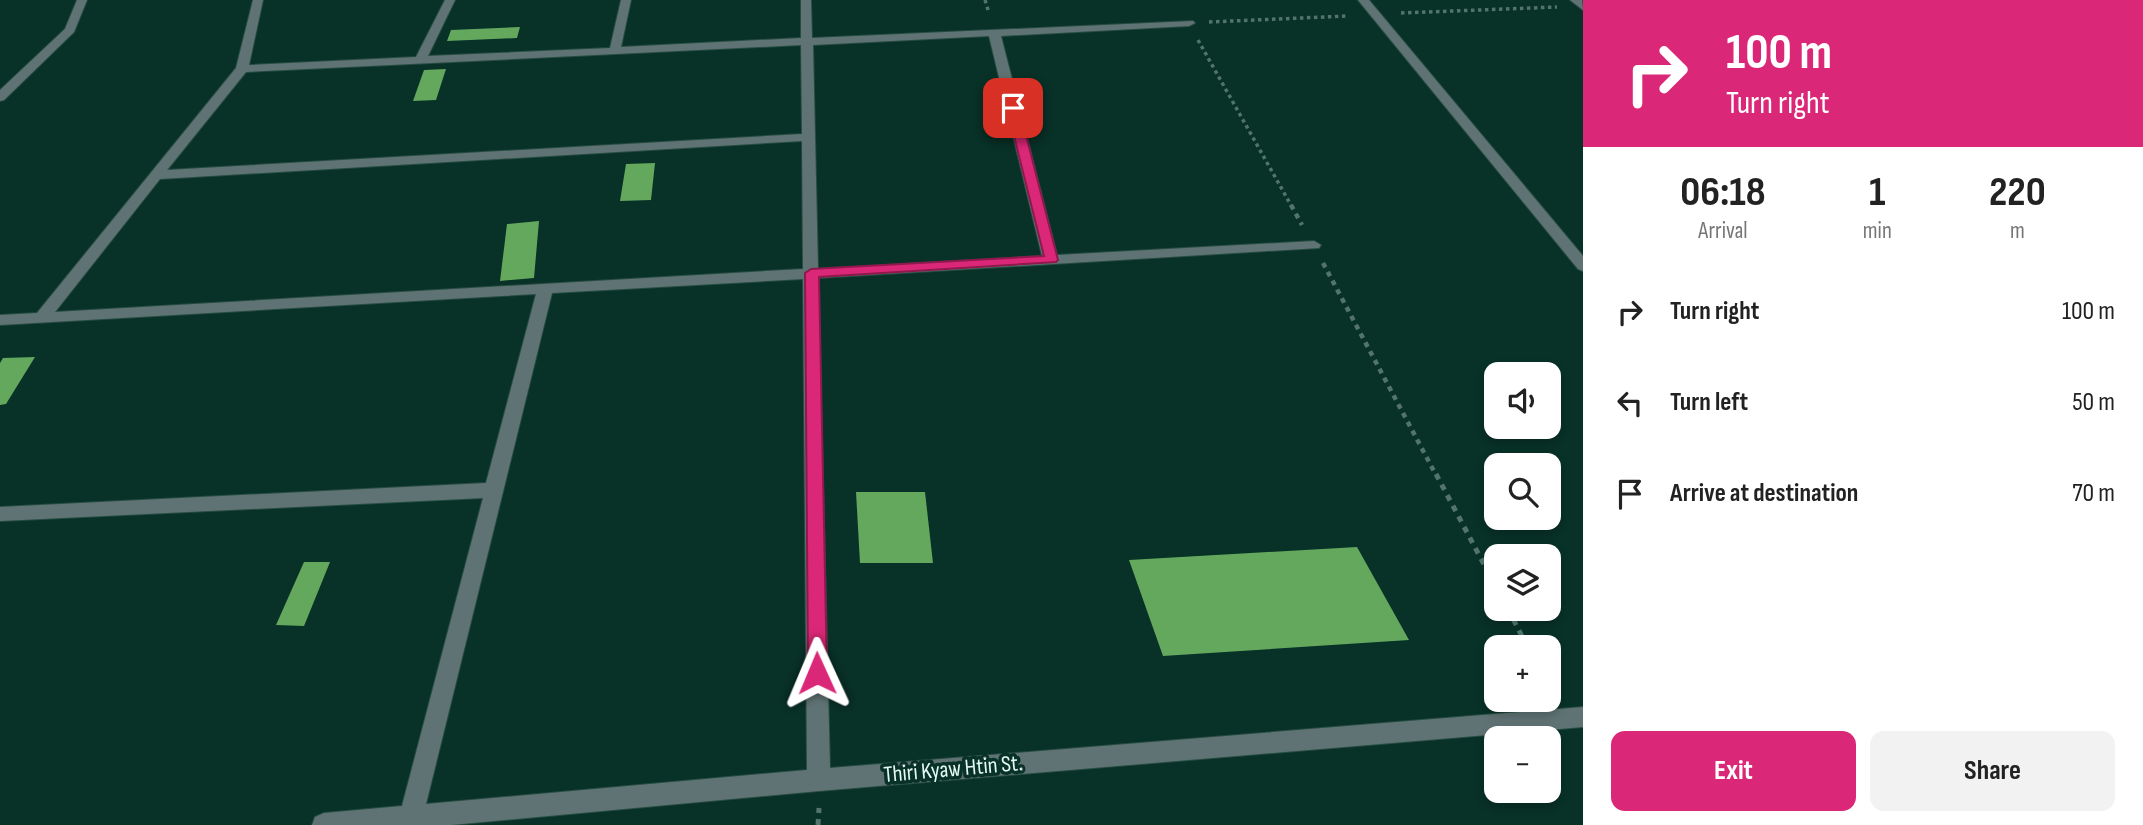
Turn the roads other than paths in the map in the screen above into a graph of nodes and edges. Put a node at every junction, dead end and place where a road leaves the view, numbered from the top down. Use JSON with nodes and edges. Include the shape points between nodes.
{"nodes":[{"id":1,"x":82,"y":0,"type":"edge"},
{"id":2,"x":258,"y":0,"type":"edge"},
{"id":3,"x":450,"y":0,"type":"edge"},
{"id":4,"x":626,"y":0,"type":"edge"},
{"id":5,"x":806,"y":0,"type":"edge"},
{"id":6,"x":1363,"y":0,"type":"edge"},
{"id":7,"x":1575,"y":0,"type":"edge"},
{"id":8,"x":1583,"y":7,"type":"edge"},
{"id":9,"x":1189,"y":23,"type":"road end"},
{"id":10,"x":994,"y":32,"type":"junction"},
{"id":11,"x":807,"y":41,"type":"junction"},
{"id":12,"x":615,"y":50,"type":"junction"},
{"id":13,"x":420,"y":60,"type":"junction"},
{"id":14,"x":243,"y":69,"type":"junction"},
{"id":15,"x":0,"y":97,"type":"edge"},
{"id":16,"x":809,"y":137,"type":"junction"},
{"id":17,"x":159,"y":175,"type":"junction"},
{"id":18,"x":1314,"y":245,"type":"road end"},
{"id":19,"x":1051,"y":260,"type":"junction"},
{"id":20,"x":1583,"y":266,"type":"edge"},
{"id":21,"x":811,"y":273,"type":"junction"},
{"id":22,"x":545,"y":290,"type":"junction"},
{"id":23,"x":41,"y":317,"type":"junction"},
{"id":24,"x":0,"y":320,"type":"edge"},
{"id":25,"x":494,"y":490,"type":"junction"},
{"id":26,"x":0,"y":513,"type":"edge"},
{"id":27,"x":1583,"y":718,"type":"edge"},
{"id":28,"x":819,"y":779,"type":"junction"},
{"id":29,"x":411,"y":816,"type":"junction"},
{"id":30,"x":324,"y":825,"type":"edge"}],
"edges":[{"from":1,"to":15,"type":"street","via":[[70,30]]},
{"from":2,"to":14,"type":"street"},
{"from":3,"to":13,"type":"street"},
{"from":4,"to":12,"type":"street"},
{"from":5,"to":11,"type":"street"},
{"from":6,"to":20,"type":"street"},
{"from":7,"to":8,"type":"street"},
{"from":9,"to":10,"type":"street"},
{"from":10,"to":11,"type":"street"},
{"from":10,"to":19,"type":"street"},
{"from":11,"to":12,"type":"street"},
{"from":11,"to":16,"type":"street"},
{"from":12,"to":13,"type":"street"},
{"from":13,"to":14,"type":"street"},
{"from":14,"to":17,"type":"street"},
{"from":16,"to":17,"type":"street"},
{"from":16,"to":21,"type":"street"},
{"from":17,"to":23,"type":"street"},
{"from":18,"to":19,"type":"street"},
{"from":19,"to":21,"type":"street"},
{"from":21,"to":22,"type":"street"},
{"from":21,"to":28,"type":"street"},
{"from":22,"to":23,"type":"street"},
{"from":22,"to":25,"type":"street"},
{"from":23,"to":24,"type":"street"},
{"from":25,"to":26,"type":"street"},
{"from":25,"to":29,"type":"street"},
{"from":27,"to":28,"type":"street","name":"Thiri Kyaw Htin St."},
{"from":28,"to":29,"type":"street","name":"Thiri Kyaw Htin St."},
{"from":29,"to":30,"type":"street","name":"Thiri Kyaw Htin St."}]}
